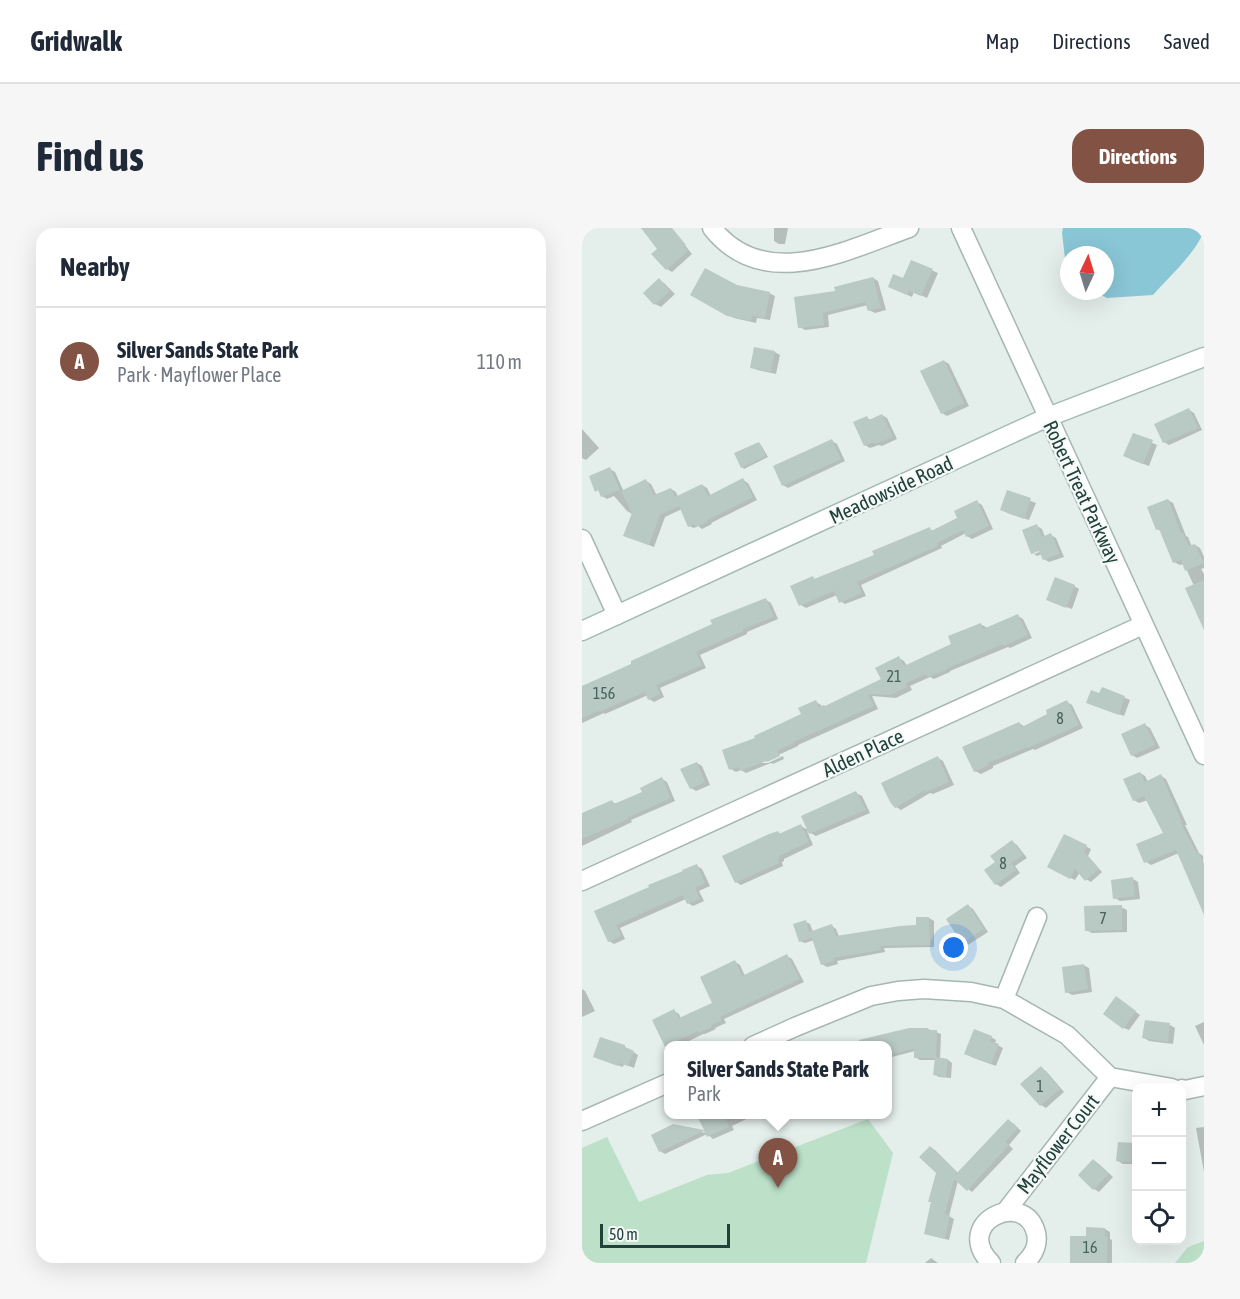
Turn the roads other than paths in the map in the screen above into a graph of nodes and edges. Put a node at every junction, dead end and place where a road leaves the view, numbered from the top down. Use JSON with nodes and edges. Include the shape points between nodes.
{"nodes":[{"id":1,"x":712,"y":228,"type":"edge"},
{"id":2,"x":909,"y":228,"type":"edge"},
{"id":3,"x":961,"y":228,"type":"edge"},
{"id":4,"x":1204,"y":357,"type":"edge"},
{"id":5,"x":1048,"y":417,"type":"junction"},
{"id":6,"x":582,"y":540,"type":"edge"},
{"id":7,"x":617,"y":615,"type":"junction"},
{"id":8,"x":1143,"y":625,"type":"junction"},
{"id":9,"x":582,"y":632,"type":"edge"},
{"id":10,"x":1204,"y":756,"type":"edge"},
{"id":11,"x":582,"y":881,"type":"edge"},
{"id":12,"x":1038,"y":917,"type":"dead end"},
{"id":13,"x":1004,"y":999,"type":"junction"},
{"id":14,"x":764,"y":1041,"type":"edge"},
{"id":15,"x":1110,"y":1077,"type":"junction"},
{"id":16,"x":1144,"y":1083,"type":"edge"},
{"id":17,"x":664,"y":1085,"type":"edge"},
{"id":18,"x":1204,"y":1086,"type":"edge"},
{"id":19,"x":1186,"y":1088,"type":"edge"},
{"id":20,"x":582,"y":1121,"type":"edge"},
{"id":21,"x":1006,"y":1211,"type":"junction"},
{"id":22,"x":991,"y":1263,"type":"edge"},
{"id":23,"x":1025,"y":1263,"type":"edge"}],
"edges":[{"from":1,"to":2,"type":"street","via":[[741,253],[780,264],[815,260]]},
{"from":3,"to":5,"type":"street","name":"Robert Treat Parkway"},
{"from":4,"to":5,"type":"street","name":"Meadowside Road"},
{"from":5,"to":7,"type":"street","name":"Meadowside Road"},
{"from":5,"to":8,"type":"street","name":"Robert Treat Parkway"},
{"from":6,"to":7,"type":"street"},
{"from":7,"to":9,"type":"street","name":"Meadowside Road"},
{"from":8,"to":10,"type":"street","name":"Robert Treat Parkway"},
{"from":8,"to":11,"type":"street","name":"Alden Place"},
{"from":12,"to":13,"type":"street"},
{"from":13,"to":14,"type":"street","via":[[947,990],[898,991],[871,996]]},
{"from":13,"to":15,"type":"street","via":[[1067,1035]]},
{"from":15,"to":16,"type":"street"},
{"from":15,"to":21,"type":"street","name":"Mayflower Court"},
{"from":17,"to":20,"type":"street"},
{"from":18,"to":19,"type":"street"},
{"from":21,"to":22,"type":"street","name":"Mayflower Court","via":[[990,1218],[980,1232],[981,1249]]},
{"from":21,"to":23,"type":"street","name":"Mayflower Court","via":[[1023,1215],[1035,1230],[1036,1248]]}]}
